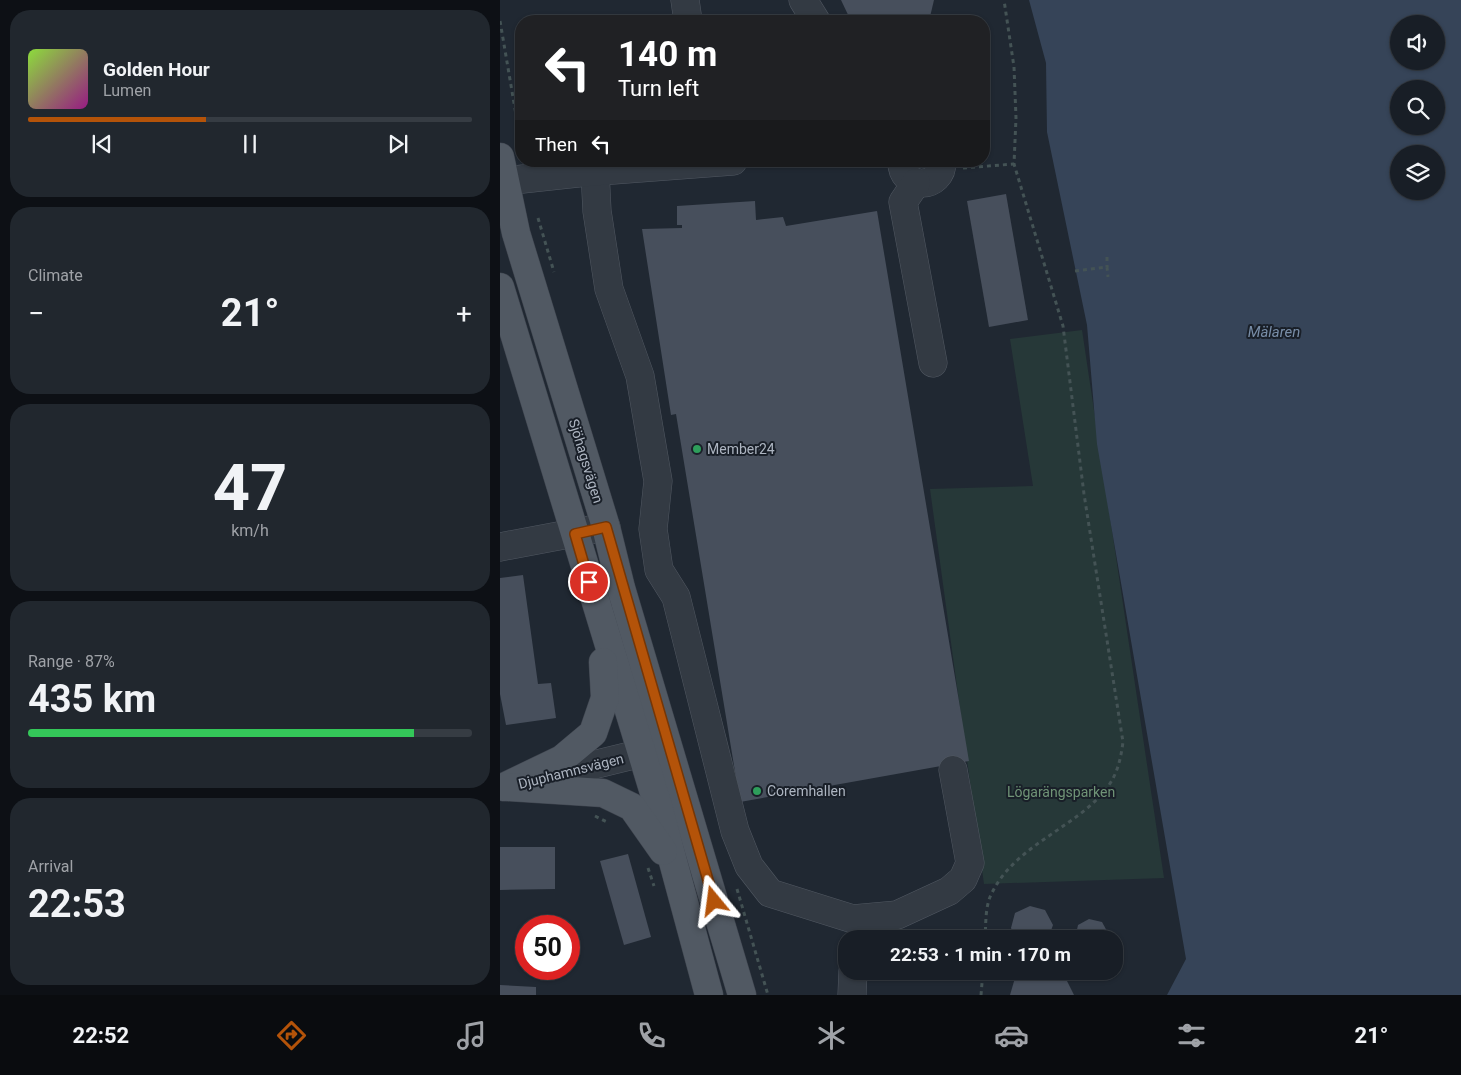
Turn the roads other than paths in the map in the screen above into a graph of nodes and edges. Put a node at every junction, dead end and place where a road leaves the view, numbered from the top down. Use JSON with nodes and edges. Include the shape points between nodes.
{"nodes":[{"id":1,"x":685,"y":0,"type":"edge"},
{"id":2,"x":803,"y":0,"type":"edge"},
{"id":3,"x":687,"y":15,"type":"edge"},
{"id":4,"x":812,"y":15,"type":"edge"},
{"id":5,"x":644,"y":167,"type":"edge"},
{"id":6,"x":941,"y":167,"type":"edge"},
{"id":7,"x":594,"y":171,"type":"junction"},
{"id":8,"x":909,"y":172,"type":"edge"},
{"id":9,"x":501,"y":180,"type":"edge"},
{"id":10,"x":500,"y":212,"type":"edge"},
{"id":11,"x":500,"y":287,"type":"edge"},
{"id":12,"x":933,"y":363,"type":"dead end"},
{"id":13,"x":529,"y":381,"type":"junction"},
{"id":14,"x":606,"y":527,"type":"junction"},
{"id":15,"x":575,"y":534,"type":"junction"},
{"id":16,"x":500,"y":547,"type":"edge"},
{"id":17,"x":599,"y":614,"type":"junction"},
{"id":18,"x":670,"y":747,"type":"junction"},
{"id":19,"x":642,"y":753,"type":"junction"},
{"id":20,"x":953,"y":770,"type":"dead end"},
{"id":21,"x":502,"y":787,"type":"edge"},
{"id":22,"x":673,"y":867,"type":"junction"},
{"id":23,"x":853,"y":929,"type":"edge"},
{"id":24,"x":725,"y":937,"type":"junction"},
{"id":25,"x":853,"y":980,"type":"edge"},
{"id":26,"x":709,"y":995,"type":"edge"},
{"id":27,"x":742,"y":995,"type":"edge"},
{"id":28,"x":852,"y":995,"type":"edge"}],
"edges":[{"from":1,"to":3,"type":"street"},
{"from":2,"to":4,"type":"street"},
{"from":5,"to":7,"type":"street"},
{"from":6,"to":8,"type":"street","via":[[939,175],[929,183]]},
{"from":7,"to":9,"type":"street"},
{"from":7,"to":23,"type":"street","via":[[596,211],[609,289],[640,376],[658,481],[653,529],[659,570],[676,597],[736,831],[749,866],[770,893]]},
{"from":8,"to":12,"type":"street","via":[[902,202]]},
{"from":9,"to":14,"type":"main road","name":"Sjöhagsvägen"},
{"from":10,"to":13,"type":"main road","via":[[525,315]]},
{"from":11,"to":13,"type":"main road"},
{"from":13,"to":15,"type":"main road"},
{"from":14,"to":15,"type":"street"},
{"from":14,"to":18,"type":"main road","name":"Sjöhagsvägen"},
{"from":15,"to":16,"type":"street"},
{"from":15,"to":17,"type":"main road"},
{"from":17,"to":19,"type":"main road"},
{"from":17,"to":21,"type":"main road","via":[[605,698],[592,733],[562,760]]},
{"from":18,"to":19,"type":"main road"},
{"from":18,"to":24,"type":"main road","name":"Sjöhagsvägen"},
{"from":19,"to":21,"type":"street","name":"Djuphamnsvägen"},
{"from":19,"to":22,"type":"main road"},
{"from":19,"to":24,"type":"main road","via":[[658,763],[706,912]]},
{"from":20,"to":23,"type":"street","via":[[970,863],[962,879],[949,891],[897,916]]},
{"from":21,"to":22,"type":"main road","via":[[603,793],[632,806]]},
{"from":22,"to":26,"type":"main road"},
{"from":24,"to":27,"type":"main road","name":"Sjöhagsvägen"},
{"from":25,"to":28,"type":"street"}]}
